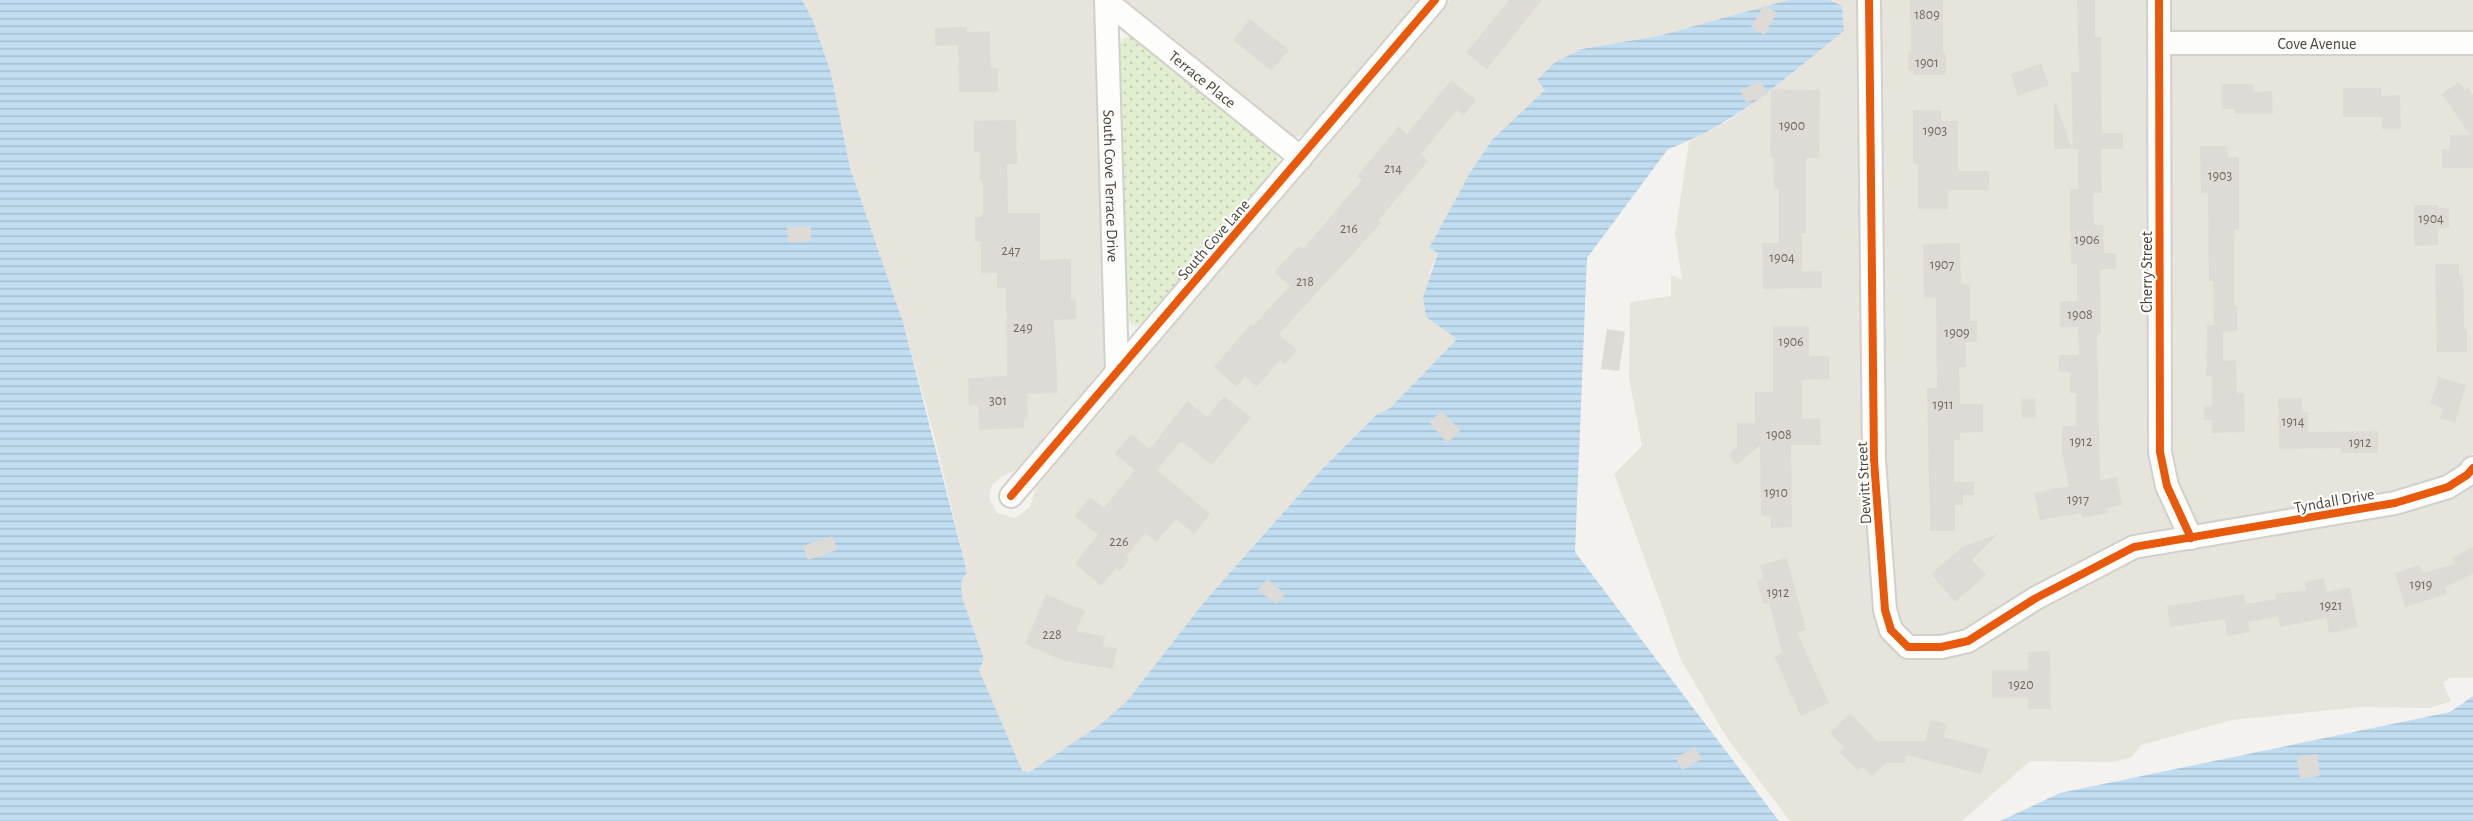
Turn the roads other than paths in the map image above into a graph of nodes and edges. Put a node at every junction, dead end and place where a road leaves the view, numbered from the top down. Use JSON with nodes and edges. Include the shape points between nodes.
{"nodes":[{"id":1,"x":1106,"y":0,"type":"edge"},
{"id":2,"x":1435,"y":0,"type":"edge"},
{"id":3,"x":1869,"y":0,"type":"edge"},
{"id":4,"x":2159,"y":0,"type":"edge"},
{"id":5,"x":2159,"y":43,"type":"junction"},
{"id":6,"x":2473,"y":43,"type":"edge"},
{"id":7,"x":1301,"y":158,"type":"junction"},
{"id":8,"x":1117,"y":372,"type":"junction"},
{"id":9,"x":2473,"y":468,"type":"edge"},
{"id":10,"x":1011,"y":496,"type":"dead end"},
{"id":11,"x":2191,"y":538,"type":"junction"}],
"edges":[{"from":1,"to":7,"type":"street","name":"Terrace Place"},
{"from":1,"to":8,"type":"street","name":"South Cove Terrace Drive"},
{"from":2,"to":7,"type":"street","name":"South Cove Lane"},
{"from":3,"to":11,"type":"street","name":"Dewitt Street","via":[[1874,460],[1885,610],[1891,630],[1908,647],[1968,642],[2036,598],[2134,547]]},
{"from":4,"to":5,"type":"street","name":"Cherry Street"},
{"from":5,"to":6,"type":"street","name":"Cove Avenue"},
{"from":5,"to":11,"type":"street","name":"Cherry Street","via":[[2160,452],[2167,486]]},
{"from":7,"to":8,"type":"street","name":"South Cove Lane"},
{"from":8,"to":10,"type":"street","name":"South Cove Lane"},
{"from":9,"to":11,"type":"street","name":"Tyndall Drive","via":[[2448,487],[2395,503]]}]}
